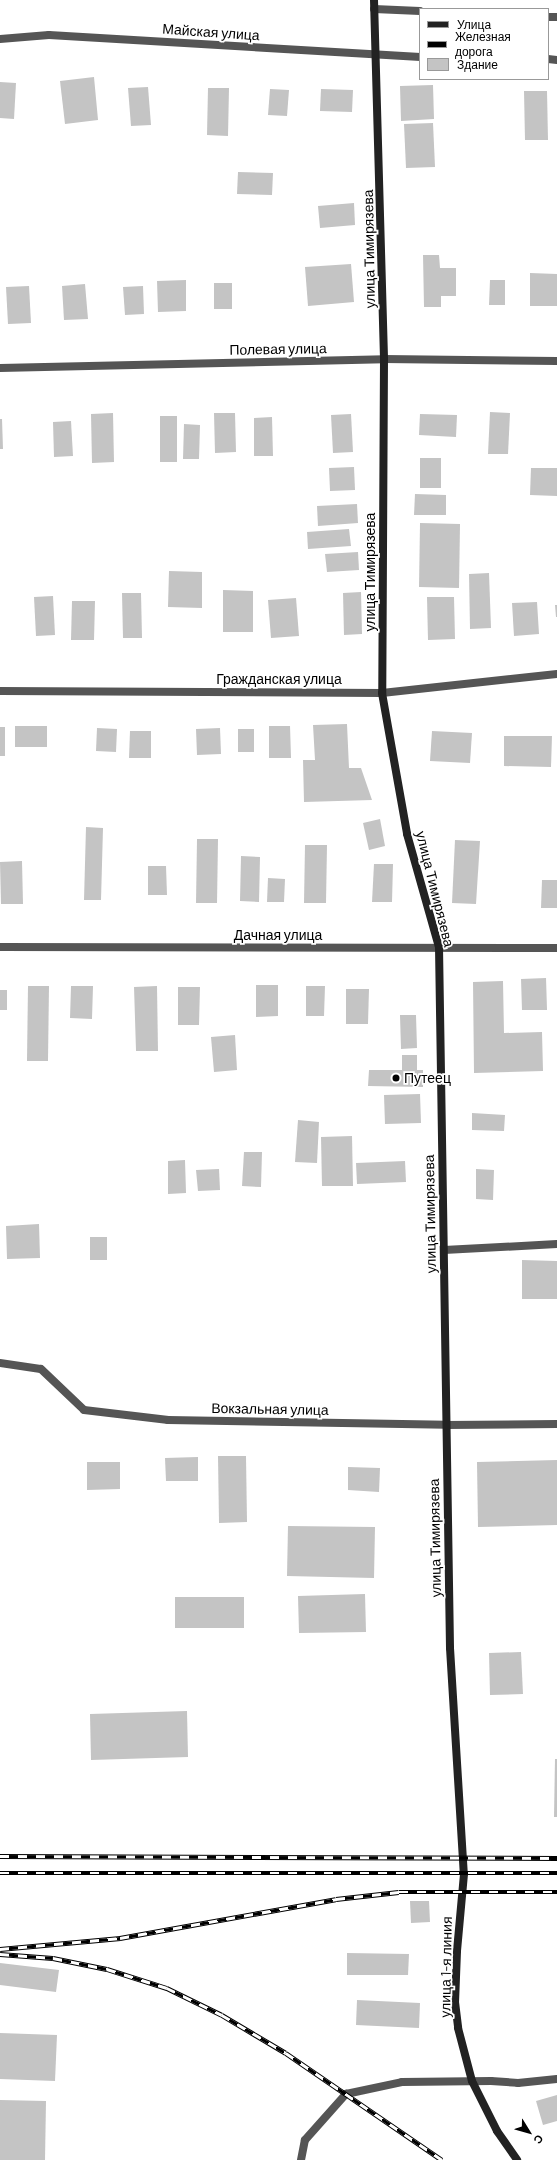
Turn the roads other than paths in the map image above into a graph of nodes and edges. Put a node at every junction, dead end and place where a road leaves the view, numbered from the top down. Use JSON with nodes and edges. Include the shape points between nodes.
{"nodes":[{"id":1,"x":374,"y":0,"type":"edge"},
{"id":2,"x":374,"y":9,"type":"junction"},
{"id":3,"x":419,"y":11,"type":"edge"},
{"id":4,"x":0,"y":39,"type":"edge"},
{"id":5,"x":377,"y":56,"type":"junction"},
{"id":6,"x":419,"y":57,"type":"edge"},
{"id":7,"x":384,"y":359,"type":"junction"},
{"id":8,"x":557,"y":361,"type":"edge"},
{"id":9,"x":0,"y":368,"type":"edge"},
{"id":10,"x":557,"y":674,"type":"edge"},
{"id":11,"x":0,"y":691,"type":"edge"},
{"id":12,"x":382,"y":693,"type":"junction"},
{"id":13,"x":0,"y":947,"type":"edge"},
{"id":14,"x":439,"y":947,"type":"junction"},
{"id":15,"x":557,"y":948,"type":"edge"},
{"id":16,"x":557,"y":1244,"type":"edge"},
{"id":17,"x":444,"y":1250,"type":"junction"},
{"id":18,"x":0,"y":1363,"type":"edge"},
{"id":19,"x":557,"y":1424,"type":"edge"},
{"id":20,"x":446,"y":1425,"type":"junction"},
{"id":21,"x":463,"y":1858,"type":"joint"},
{"id":22,"x":557,"y":2079,"type":"edge"},
{"id":23,"x":472,"y":2081,"type":"junction"},
{"id":24,"x":302,"y":2160,"type":"edge"},
{"id":25,"x":517,"y":2160,"type":"edge"}],
"edges":[{"from":1,"to":2,"type":"main road","name":"улица Тимирязева"},
{"from":2,"to":3,"type":"street"},
{"from":2,"to":5,"type":"main road","name":"улица Тимирязева"},
{"from":4,"to":5,"type":"street","name":"Майская улица","via":[[49,35]]},
{"from":5,"to":6,"type":"street","name":"Майская улица"},
{"from":5,"to":7,"type":"main road","name":"улица Тимирязева"},
{"from":7,"to":8,"type":"street","name":"Полевая улица"},
{"from":7,"to":9,"type":"street","name":"Полевая улица"},
{"from":7,"to":12,"type":"main road","name":"улица Тимирязева"},
{"from":10,"to":12,"type":"street","name":"Гражданская улица"},
{"from":11,"to":12,"type":"street","name":"Гражданская улица"},
{"from":12,"to":14,"type":"main road","name":"улица Тимирязева","via":[[407,834]]},
{"from":13,"to":14,"type":"street","name":"Дачная улица"},
{"from":14,"to":15,"type":"street","name":"Дачная улица"},
{"from":14,"to":17,"type":"main road","name":"улица Тимирязева"},
{"from":16,"to":17,"type":"street"},
{"from":17,"to":20,"type":"main road","name":"улица Тимирязева"},
{"from":18,"to":20,"type":"street","name":"Вокзальная улица","via":[[41,1368],[84,1410],[168,1420]]},
{"from":19,"to":20,"type":"street","name":"Вокзальная улица"},
{"from":20,"to":21,"type":"main road","name":"улица Тимирязева","via":[[450,1648]]},
{"from":21,"to":23,"type":"main road","name":"улица 1-я линия","via":[[456,2002],[458,2028]]},
{"from":22,"to":23,"type":"street","via":[[518,2083]]},
{"from":23,"to":24,"type":"street","via":[[402,2082],[346,2094],[305,2140]]},
{"from":23,"to":25,"type":"main road","name":"улица 1-я линия","via":[[497,2131]]}]}
